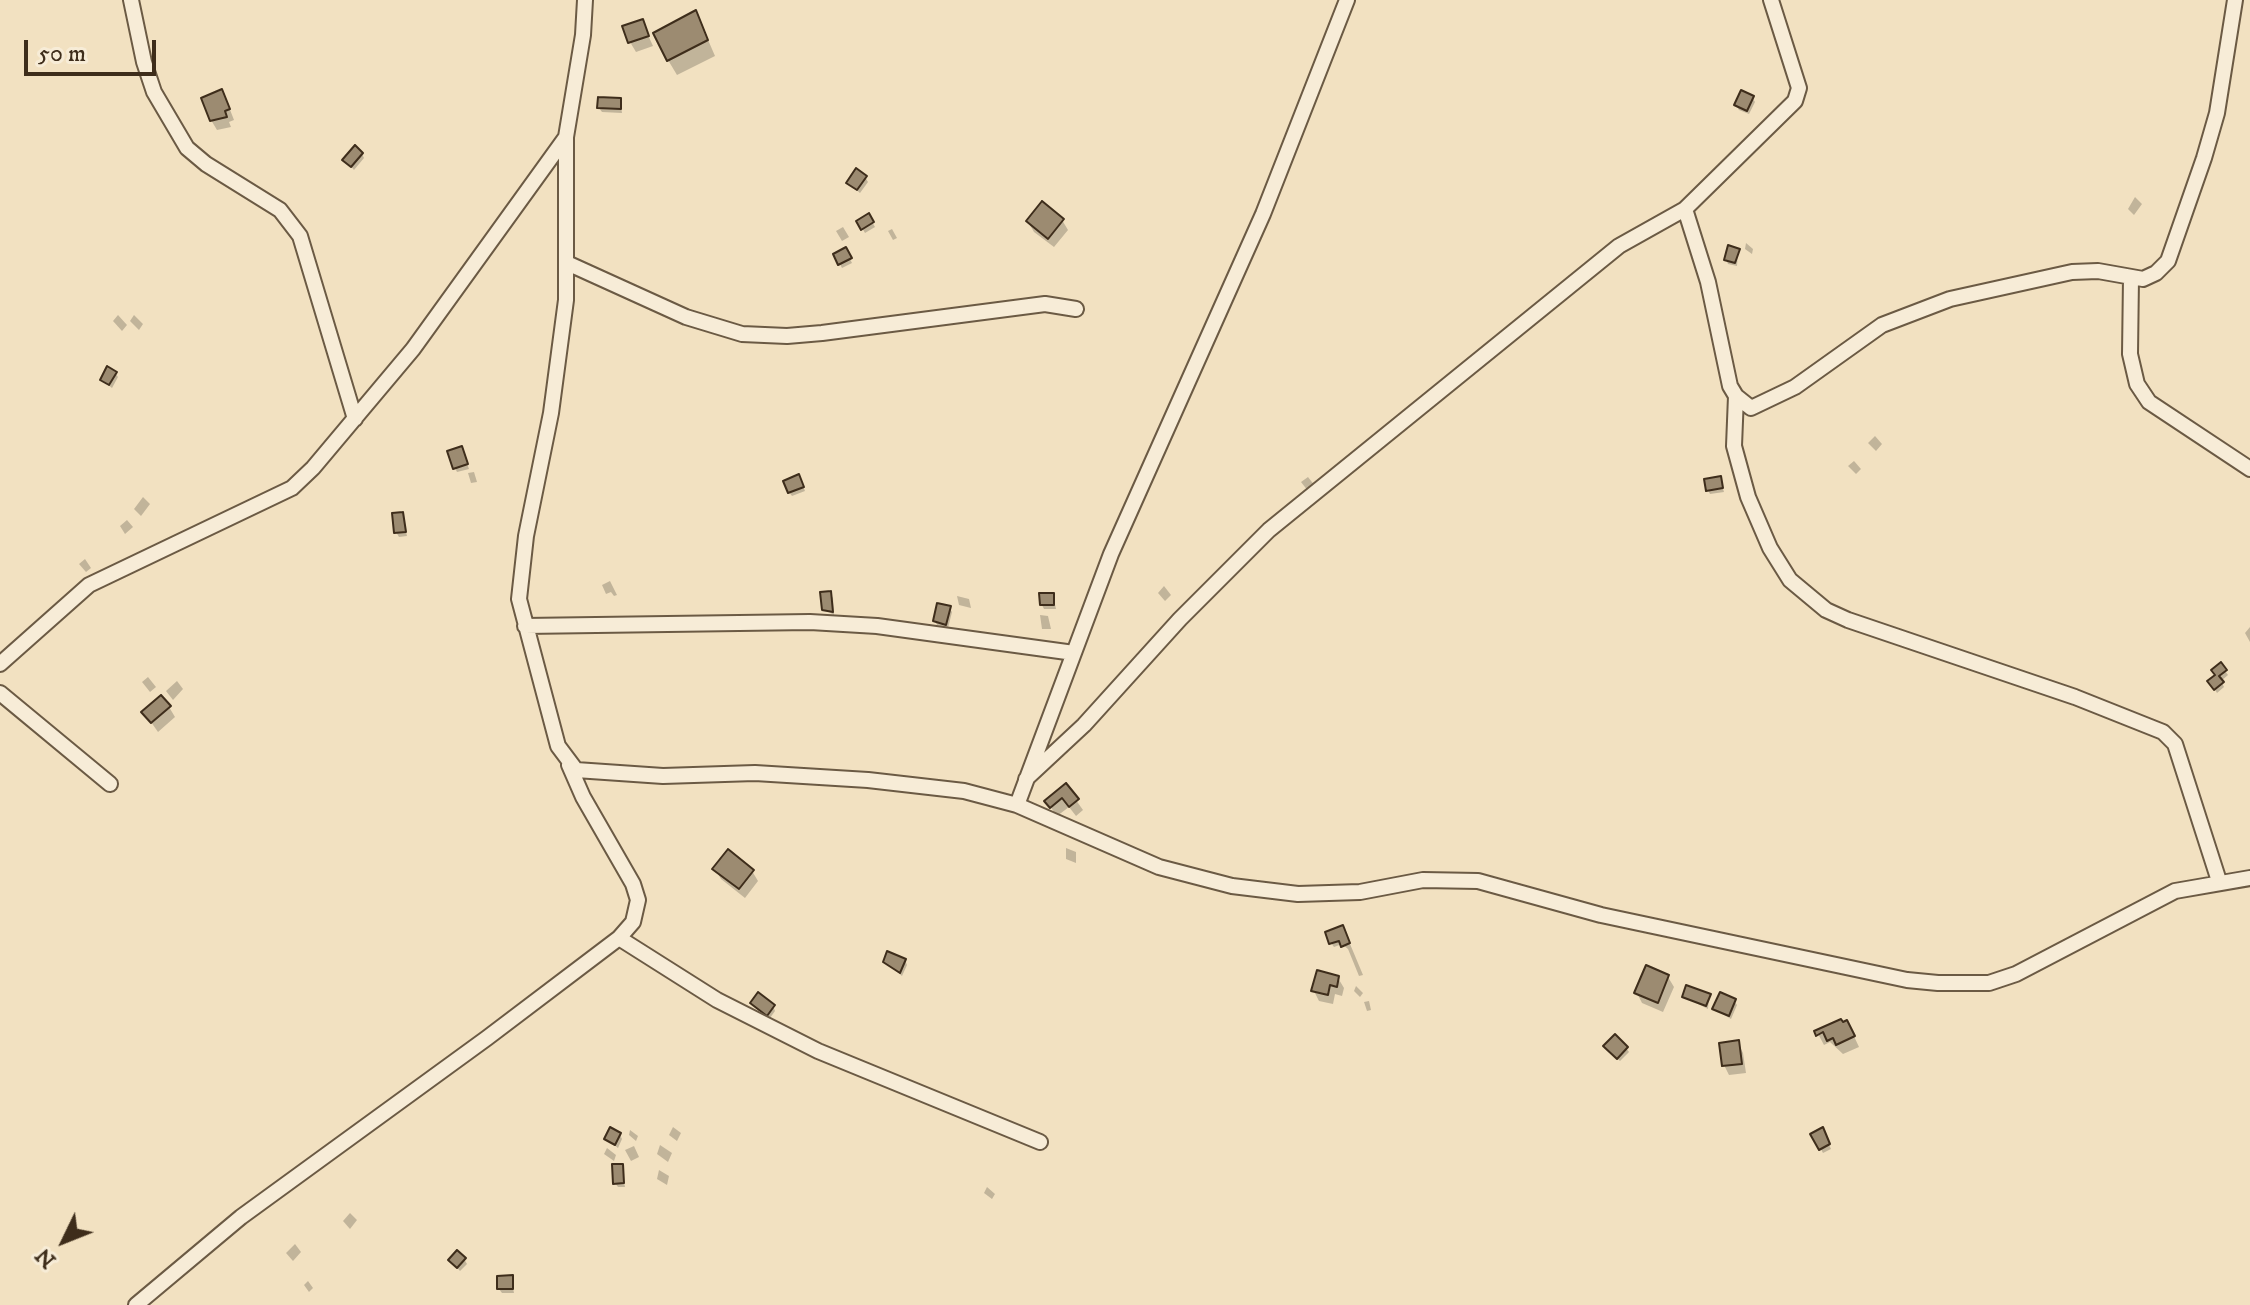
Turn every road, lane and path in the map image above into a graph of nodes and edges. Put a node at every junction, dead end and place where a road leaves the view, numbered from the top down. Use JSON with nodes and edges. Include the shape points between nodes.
{"nodes":[{"id":1,"x":131,"y":0,"type":"edge"},
{"id":2,"x":585,"y":0,"type":"edge"},
{"id":3,"x":1347,"y":0,"type":"edge"},
{"id":4,"x":1771,"y":0,"type":"edge"},
{"id":5,"x":2235,"y":0,"type":"edge"},
{"id":6,"x":566,"y":137,"type":"junction"},
{"id":7,"x":1685,"y":209,"type":"junction"},
{"id":8,"x":567,"y":263,"type":"junction"},
{"id":9,"x":2131,"y":278,"type":"junction"},
{"id":10,"x":1076,"y":309,"type":"dead end"},
{"id":11,"x":1736,"y":396,"type":"junction"},
{"id":12,"x":355,"y":419,"type":"junction"},
{"id":13,"x":2250,"y":469,"type":"edge"},
{"id":14,"x":525,"y":626,"type":"junction"},
{"id":15,"x":1074,"y":653,"type":"junction"},
{"id":16,"x":0,"y":664,"type":"edge"},
{"id":17,"x":0,"y":693,"type":"edge"},
{"id":18,"x":569,"y":764,"type":"junction"},
{"id":19,"x":1026,"y":779,"type":"junction"},
{"id":20,"x":110,"y":784,"type":"dead end"},
{"id":21,"x":1017,"y":805,"type":"junction"},
{"id":22,"x":2250,"y":878,"type":"edge"},
{"id":23,"x":2219,"y":881,"type":"junction"},
{"id":24,"x":619,"y":938,"type":"junction"},
{"id":25,"x":1040,"y":1142,"type":"dead end"},
{"id":26,"x":136,"y":1305,"type":"edge"}],
"edges":[{"from":1,"to":12,"type":"street","via":[[154,92],[187,148],[280,210],[300,236]]},
{"from":2,"to":6,"type":"street"},
{"from":3,"to":15,"type":"street","via":[[1263,214],[1142,483]]},
{"from":4,"to":7,"type":"street","via":[[1799,88],[1795,101]]},
{"from":5,"to":9,"type":"street","via":[[2217,113],[2168,261],[2143,279]]},
{"from":6,"to":8,"type":"street"},
{"from":6,"to":12,"type":"street","via":[[413,349]]},
{"from":7,"to":11,"type":"street"},
{"from":7,"to":19,"type":"street","via":[[1619,246],[1269,530]]},
{"from":8,"to":10,"type":"street","via":[[686,317],[742,334],[822,333],[1045,304]]},
{"from":8,"to":14,"type":"street","via":[[551,413],[520,582]]},
{"from":9,"to":11,"type":"street","via":[[2072,272],[1950,299],[1882,325],[1761,406],[1745,406]]},
{"from":9,"to":13,"type":"street","via":[[2130,354],[2137,384],[2149,402]]},
{"from":11,"to":23,"type":"street","via":[[1734,446],[1748,497],[1790,580],[1826,610],[1848,620],[2163,732],[2175,744]]},
{"from":12,"to":16,"type":"street","via":[[292,488],[89,585]]},
{"from":14,"to":15,"type":"street","via":[[810,622]]},
{"from":14,"to":18,"type":"street","via":[[542,697]]},
{"from":15,"to":19,"type":"street"},
{"from":17,"to":20,"type":"street"},
{"from":18,"to":21,"type":"street","via":[[588,773],[755,773],[868,780],[964,791]]},
{"from":18,"to":24,"type":"street","via":[[638,900],[633,922]]},
{"from":19,"to":21,"type":"street"},
{"from":21,"to":23,"type":"street","via":[[1159,867],[1232,886],[1298,894],[1360,892],[1423,880],[1478,881],[1601,915],[1938,983],[1989,983],[2016,974],[2175,891]]},
{"from":22,"to":23,"type":"street"},
{"from":24,"to":25,"type":"street","via":[[717,1000],[818,1051]]},
{"from":24,"to":26,"type":"street","via":[[253,1208]]}]}
